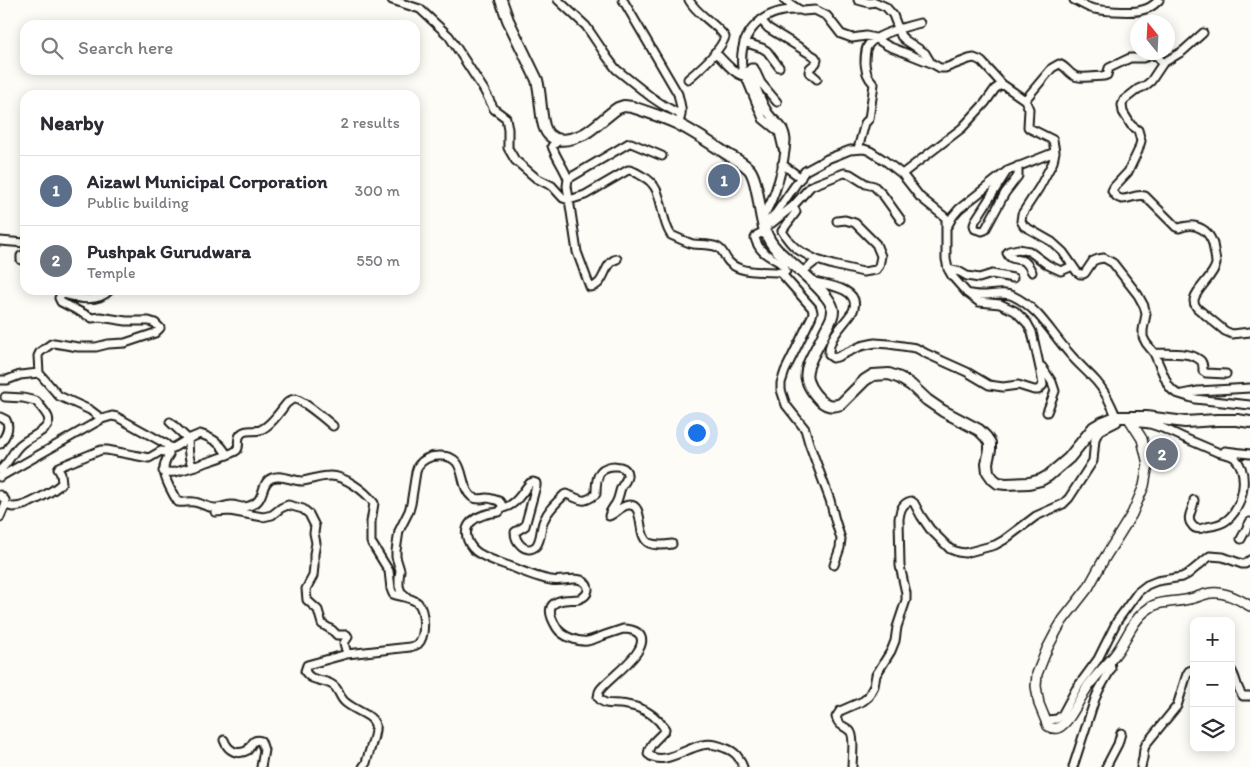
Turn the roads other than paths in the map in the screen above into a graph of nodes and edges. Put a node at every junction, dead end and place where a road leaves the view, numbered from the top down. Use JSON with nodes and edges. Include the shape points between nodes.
{"nodes":[{"id":1,"x":392,"y":0,"type":"edge"},
{"id":2,"x":501,"y":0,"type":"edge"},
{"id":3,"x":558,"y":0,"type":"edge"},
{"id":4,"x":623,"y":0,"type":"edge"},
{"id":5,"x":689,"y":0,"type":"edge"},
{"id":6,"x":784,"y":0,"type":"edge"},
{"id":7,"x":858,"y":0,"type":"edge"},
{"id":8,"x":1074,"y":0,"type":"edge"},
{"id":9,"x":1158,"y":0,"type":"edge"},
{"id":10,"x":796,"y":5,"type":"edge"},
{"id":11,"x":761,"y":20,"type":"junction"},
{"id":12,"x":920,"y":23,"type":"dead end"},
{"id":13,"x":899,"y":29,"type":"junction"},
{"id":14,"x":1203,"y":33,"type":"dead end"},
{"id":15,"x":875,"y":38,"type":"junction"},
{"id":16,"x":744,"y":42,"type":"junction"},
{"id":17,"x":715,"y":52,"type":"junction"},
{"id":18,"x":932,"y":63,"type":"junction"},
{"id":19,"x":1163,"y":63,"type":"junction"},
{"id":20,"x":779,"y":67,"type":"dead end"},
{"id":21,"x":744,"y":76,"type":"junction"},
{"id":22,"x":688,"y":79,"type":"dead end"},
{"id":23,"x":817,"y":79,"type":"dead end"},
{"id":24,"x":1002,"y":84,"type":"junction"},
{"id":25,"x":1025,"y":100,"type":"junction"},
{"id":26,"x":777,"y":102,"type":"dead end"},
{"id":27,"x":680,"y":120,"type":"junction"},
{"id":28,"x":559,"y":140,"type":"junction"},
{"id":29,"x":858,"y":149,"type":"junction"},
{"id":30,"x":1054,"y":152,"type":"junction"},
{"id":31,"x":784,"y":154,"type":"junction"},
{"id":32,"x":662,"y":156,"type":"dead end"},
{"id":33,"x":782,"y":164,"type":"junction"},
{"id":34,"x":1018,"y":166,"type":"junction"},
{"id":35,"x":1007,"y":171,"type":"junction"},
{"id":36,"x":902,"y":174,"type":"junction"},
{"id":37,"x":801,"y":178,"type":"junction"},
{"id":38,"x":568,"y":179,"type":"junction"},
{"id":39,"x":568,"y":200,"type":"junction"},
{"id":40,"x":793,"y":206,"type":"junction"},
{"id":41,"x":901,"y":220,"type":"dead end"},
{"id":42,"x":837,"y":221,"type":"dead end"},
{"id":43,"x":764,"y":226,"type":"junction"},
{"id":44,"x":946,"y":228,"type":"junction"},
{"id":45,"x":0,"y":241,"type":"edge"},
{"id":46,"x":20,"y":243,"type":"edge"},
{"id":47,"x":618,"y":259,"type":"dead end"},
{"id":48,"x":817,"y":260,"type":"junction"},
{"id":49,"x":1072,"y":266,"type":"junction"},
{"id":50,"x":948,"y":269,"type":"junction"},
{"id":51,"x":802,"y":272,"type":"junction"},
{"id":52,"x":1032,"y":272,"type":"dead end"},
{"id":53,"x":781,"y":273,"type":"junction"},
{"id":54,"x":1013,"y":278,"type":"dead end"},
{"id":55,"x":811,"y":281,"type":"junction"},
{"id":56,"x":967,"y":293,"type":"junction"},
{"id":57,"x":62,"y":295,"type":"edge"},
{"id":58,"x":68,"y":295,"type":"edge"},
{"id":59,"x":104,"y":295,"type":"edge"},
{"id":60,"x":1250,"y":332,"type":"edge"},
{"id":61,"x":1154,"y":353,"type":"junction"},
{"id":62,"x":1037,"y":358,"type":"junction"},
{"id":63,"x":38,"y":370,"type":"junction"},
{"id":64,"x":1226,"y":374,"type":"dead end"},
{"id":65,"x":0,"y":380,"type":"edge"},
{"id":66,"x":1250,"y":388,"type":"edge"},
{"id":67,"x":1183,"y":394,"type":"junction"},
{"id":68,"x":5,"y":397,"type":"dead end"},
{"id":69,"x":1250,"y":405,"type":"edge"},
{"id":70,"x":1047,"y":412,"type":"dead end"},
{"id":71,"x":0,"y":417,"type":"edge"},
{"id":72,"x":1116,"y":417,"type":"junction"},
{"id":73,"x":102,"y":419,"type":"junction"},
{"id":74,"x":1129,"y":420,"type":"junction"},
{"id":75,"x":170,"y":422,"type":"dead end"},
{"id":76,"x":1250,"y":422,"type":"edge"},
{"id":77,"x":333,"y":426,"type":"dead end"},
{"id":78,"x":188,"y":439,"type":"junction"},
{"id":79,"x":0,"y":444,"type":"edge"},
{"id":80,"x":168,"y":446,"type":"junction"},
{"id":81,"x":1217,"y":452,"type":"junction"},
{"id":82,"x":1250,"y":454,"type":"edge"},
{"id":83,"x":169,"y":455,"type":"junction"},
{"id":84,"x":227,"y":455,"type":"junction"},
{"id":85,"x":197,"y":466,"type":"junction"},
{"id":86,"x":0,"y":470,"type":"edge"},
{"id":87,"x":164,"y":471,"type":"junction"},
{"id":88,"x":0,"y":477,"type":"edge"},
{"id":89,"x":0,"y":495,"type":"edge"},
{"id":90,"x":1194,"y":500,"type":"dead end"},
{"id":91,"x":6,"y":504,"type":"junction"},
{"id":92,"x":209,"y":507,"type":"junction"},
{"id":93,"x":502,"y":508,"type":"junction"},
{"id":94,"x":0,"y":516,"type":"edge"},
{"id":95,"x":1250,"y":522,"type":"edge"},
{"id":96,"x":1241,"y":539,"type":"dead end"},
{"id":97,"x":672,"y":544,"type":"dead end"},
{"id":98,"x":1250,"y":560,"type":"edge"},
{"id":99,"x":834,"y":565,"type":"dead end"},
{"id":100,"x":408,"y":598,"type":"junction"},
{"id":101,"x":1250,"y":606,"type":"edge"},
{"id":102,"x":347,"y":654,"type":"junction"},
{"id":103,"x":1110,"y":660,"type":"junction"},
{"id":104,"x":1190,"y":671,"type":"edge"},
{"id":105,"x":1235,"y":678,"type":"edge"},
{"id":106,"x":1250,"y":696,"type":"edge"},
{"id":107,"x":1046,"y":722,"type":"junction"},
{"id":108,"x":1121,"y":733,"type":"dead end"},
{"id":109,"x":224,"y":740,"type":"dead end"},
{"id":110,"x":261,"y":767,"type":"edge"},
{"id":111,"x":364,"y":767,"type":"edge"},
{"id":112,"x":743,"y":767,"type":"edge"},
{"id":113,"x":852,"y":767,"type":"edge"},
{"id":114,"x":1074,"y":767,"type":"edge"},
{"id":115,"x":1106,"y":767,"type":"edge"},
{"id":116,"x":1141,"y":767,"type":"edge"}],
"edges":[{"from":1,"to":39,"type":"street","via":[[420,9],[449,36],[494,109],[506,118],[508,148],[516,160]]},
{"from":2,"to":28,"type":"highway","via":[[537,80],[544,127],[548,136]]},
{"from":3,"to":27,"type":"street","via":[[586,26],[616,69]]},
{"from":4,"to":27,"type":"street","via":[[678,94]]},
{"from":5,"to":17,"type":"street","via":[[725,36]]},
{"from":6,"to":10,"type":"street"},
{"from":7,"to":13,"type":"street","via":[[886,7],[894,15]]},
{"from":8,"to":9,"type":"street","via":[[1089,8],[1116,11],[1140,11]]},
{"from":10,"to":11,"type":"street"},
{"from":10,"to":15,"type":"street","via":[[827,16],[844,36]]},
{"from":11,"to":16,"type":"street"},
{"from":11,"to":23,"type":"street","via":[[768,28],[815,57],[816,63],[809,72]]},
{"from":12,"to":13,"type":"street"},
{"from":13,"to":15,"type":"street"},
{"from":13,"to":18,"type":"street","via":[[903,38],[925,53]]},
{"from":14,"to":19,"type":"street"},
{"from":15,"to":18,"type":"street"},
{"from":15,"to":29,"type":"street","via":[[866,48],[866,71],[874,84],[869,119]]},
{"from":16,"to":20,"type":"street","via":[[767,51]]},
{"from":16,"to":21,"type":"street","via":[[741,61]]},
{"from":17,"to":21,"type":"street","via":[[740,76]]},
{"from":17,"to":22,"type":"street"},
{"from":18,"to":24,"type":"street","via":[[942,69],[974,58],[982,62]]},
{"from":19,"to":25,"type":"street","via":[[1153,55],[1132,58],[1109,68],[1107,75],[1078,77],[1059,64]]},
{"from":19,"to":60,"type":"street","via":[[1151,81],[1124,100],[1122,105],[1122,112],[1131,126],[1138,130],[1140,141],[1128,172],[1112,191],[1125,200],[1140,194],[1145,196],[1176,227],[1191,225],[1208,234],[1216,264],[1195,298],[1195,305],[1225,331],[1232,334]]},
{"from":21,"to":31,"type":"street","via":[[763,120],[779,132]]},
{"from":24,"to":25,"type":"street"},
{"from":24,"to":36,"type":"street","via":[[962,128]]},
{"from":25,"to":30,"type":"street","via":[[1029,109],[1028,127],[1053,140]]},
{"from":26,"to":31,"type":"street","via":[[751,68],[750,73],[768,113],[783,129],[786,140]]},
{"from":27,"to":28,"type":"highway","via":[[624,106],[585,134]]},
{"from":27,"to":43,"type":"highway","via":[[749,169],[756,184]]},
{"from":28,"to":38,"type":"street","via":[[552,146]]},
{"from":29,"to":36,"type":"street","via":[[870,151]]},
{"from":29,"to":37,"type":"street","via":[[813,166]]},
{"from":30,"to":34,"type":"street"},
{"from":30,"to":49,"type":"street","via":[[1053,162],[1021,221],[1052,242]]},
{"from":31,"to":33,"type":"street"},
{"from":32,"to":38,"type":"street","via":[[629,143]]},
{"from":33,"to":37,"type":"street"},
{"from":33,"to":43,"type":"street"},
{"from":34,"to":35,"type":"street"},
{"from":34,"to":35,"type":"street","via":[[1018,176],[985,230],[975,229],[975,221]]},
{"from":35,"to":44,"type":"street","via":[[959,209]]},
{"from":36,"to":44,"type":"street","via":[[920,197],[945,216]]},
{"from":37,"to":43,"type":"street"},
{"from":38,"to":39,"type":"street"},
{"from":39,"to":47,"type":"street","via":[[577,252],[590,286],[596,285],[611,262]]},
{"from":39,"to":53,"type":"street","via":[[630,170],[652,182],[671,235],[691,244],[717,246],[732,265],[742,269]]},
{"from":40,"to":41,"type":"street","via":[[811,186],[847,173],[874,186]]},
{"from":40,"to":43,"type":"street"},
{"from":40,"to":48,"type":"street","via":[[796,212],[782,231],[799,251]]},
{"from":42,"to":48,"type":"street","via":[[855,223],[876,244],[881,256],[879,266],[876,270],[864,272]]},
{"from":43,"to":51,"type":"highway","via":[[776,250]]},
{"from":43,"to":53,"type":"street","via":[[755,238],[756,243],[765,255],[784,266],[786,271]]},
{"from":44,"to":50,"type":"street"},
{"from":45,"to":46,"type":"street"},
{"from":48,"to":51,"type":"street"},
{"from":49,"to":52,"type":"street","via":[[1061,271],[1029,251],[1018,249],[1007,253],[1010,258],[1026,263]]},
{"from":49,"to":61,"type":"street","via":[[1083,274],[1098,259],[1104,258],[1113,263],[1144,306],[1143,337]]},
{"from":50,"to":54,"type":"street","via":[[979,278],[992,274]]},
{"from":50,"to":56,"type":"street"},
{"from":51,"to":55,"type":"highway"},
{"from":53,"to":99,"type":"street","via":[[813,312],[783,377],[781,390],[786,405],[805,428],[830,500],[841,538]]},
{"from":55,"to":62,"type":"street","via":[[841,288],[851,294],[855,302],[853,312],[831,340],[829,355],[832,358],[868,344],[916,348],[989,385],[1018,385],[1034,390],[1041,388],[1043,382]]},
{"from":55,"to":72,"type":"highway","via":[[833,311],[806,373],[808,382],[821,400],[828,405],[841,404],[872,375],[889,374],[900,378],[943,412],[979,430],[986,437],[990,443],[988,472],[998,483],[1041,480],[1070,458],[1094,427]]},
{"from":56,"to":62,"type":"street","via":[[979,302],[1000,304],[1027,323]]},
{"from":56,"to":72,"type":"street","via":[[976,296],[1010,295],[1030,307],[1096,381]]},
{"from":57,"to":63,"type":"street","via":[[59,298],[61,302],[92,318],[149,321],[160,328],[155,333],[125,342],[96,347],[50,344],[38,356]]},
{"from":58,"to":59,"type":"street","via":[[86,299]]},
{"from":61,"to":64,"type":"street","via":[[1191,356],[1201,360],[1206,374]]},
{"from":61,"to":67,"type":"street","via":[[1168,385]]},
{"from":62,"to":70,"type":"street","via":[[1055,389]]},
{"from":63,"to":65,"type":"street"},
{"from":63,"to":73,"type":"street","via":[[59,396]]},
{"from":66,"to":67,"type":"street"},
{"from":67,"to":69,"type":"street","via":[[1206,401]]},
{"from":68,"to":86,"type":"street","via":[[36,401],[49,422],[47,427],[18,446]]},
{"from":71,"to":79,"type":"street","via":[[6,420],[8,429]]},
{"from":72,"to":74,"type":"highway"},
{"from":72,"to":113,"type":"street","via":[[1117,422],[1102,428],[1097,434],[1093,461],[1063,504],[1036,516],[995,545],[965,552],[950,549],[930,528],[914,503],[904,504],[899,519],[900,566],[906,600],[895,641],[868,697],[840,710],[836,717],[852,735]]},
{"from":73,"to":80,"type":"street","via":[[117,418]]},
{"from":73,"to":88,"type":"street"},
{"from":74,"to":76,"type":"highway","via":[[1163,418],[1185,422]]},
{"from":74,"to":81,"type":"street","via":[[1151,424]]},
{"from":74,"to":107,"type":"main road","via":[[1142,439],[1148,464],[1144,486],[1132,514],[1088,588],[1062,620],[1047,649],[1036,686]]},
{"from":75,"to":78,"type":"street"},
{"from":77,"to":84,"type":"street","via":[[298,400],[290,400],[267,426],[240,434],[238,448]]},
{"from":78,"to":80,"type":"street","via":[[173,448]]},
{"from":78,"to":84,"type":"street","via":[[200,434],[210,437]]},
{"from":78,"to":85,"type":"street","via":[[190,461]]},
{"from":80,"to":83,"type":"street"},
{"from":81,"to":82,"type":"street"},
{"from":81,"to":90,"type":"street","via":[[1232,456],[1240,465],[1244,476],[1240,502],[1229,519],[1200,529],[1191,525]]},
{"from":83,"to":87,"type":"street"},
{"from":83,"to":91,"type":"street","via":[[161,451],[148,458],[102,450],[59,467],[62,483],[45,495],[17,507]]},
{"from":84,"to":85,"type":"street"},
{"from":85,"to":87,"type":"street","via":[[172,473]]},
{"from":87,"to":92,"type":"street","via":[[178,502],[194,502]]},
{"from":89,"to":91,"type":"street"},
{"from":91,"to":94,"type":"street"},
{"from":92,"to":100,"type":"street","via":[[233,505],[242,508],[256,504],[271,478],[302,481],[340,477],[373,501],[371,542],[389,570],[393,594]]},
{"from":92,"to":102,"type":"street","via":[[216,512],[263,517],[288,506],[303,509],[309,514],[315,526],[316,543],[313,576],[306,589],[307,600],[318,610],[322,624],[337,635],[348,637],[344,643]]},
{"from":93,"to":97,"type":"street","via":[[512,505],[530,483],[536,483],[525,526],[515,535],[520,545],[526,549],[534,548],[549,511],[564,495],[588,500],[596,494],[601,471],[610,466],[621,467],[626,471],[626,480],[609,516],[622,507],[633,506],[637,510],[644,539],[651,544]]},
{"from":93,"to":100,"type":"street","via":[[499,501],[471,496],[459,465],[453,459],[436,456],[421,462],[409,511],[399,531],[396,551],[399,586]]},
{"from":93,"to":112,"type":"street","via":[[499,512],[479,517],[468,526],[466,536],[479,553],[548,580],[581,580],[588,587],[585,596],[563,600],[551,607],[553,621],[559,631],[585,641],[628,629],[642,638],[638,652],[600,690],[598,697],[605,703],[638,708],[658,720],[665,729],[648,748],[648,754],[658,759],[674,758],[693,748],[712,744],[732,750]]},
{"from":95,"to":96,"type":"street"},
{"from":98,"to":107,"type":"street","via":[[1242,564],[1210,556],[1182,577],[1156,581],[1138,592],[1117,621],[1098,659],[1062,715]]},
{"from":100,"to":102,"type":"street","via":[[423,612],[424,626],[419,643],[410,647]]},
{"from":101,"to":103,"type":"main road","via":[[1235,597],[1213,593],[1153,605],[1139,617]]},
{"from":102,"to":111,"type":"street","via":[[307,665],[305,670],[311,678],[334,685],[345,702],[374,721],[375,730]]},
{"from":103,"to":107,"type":"main road","via":[[1062,725],[1052,728]]},
{"from":103,"to":114,"type":"street","via":[[1111,669],[1095,699]]},
{"from":104,"to":116,"type":"street","via":[[1175,710],[1146,744]]},
{"from":105,"to":106,"type":"street","via":[[1239,692]]},
{"from":108,"to":115,"type":"street"},
{"from":109,"to":110,"type":"street","via":[[230,750],[242,753],[252,742],[262,741]]}]}
